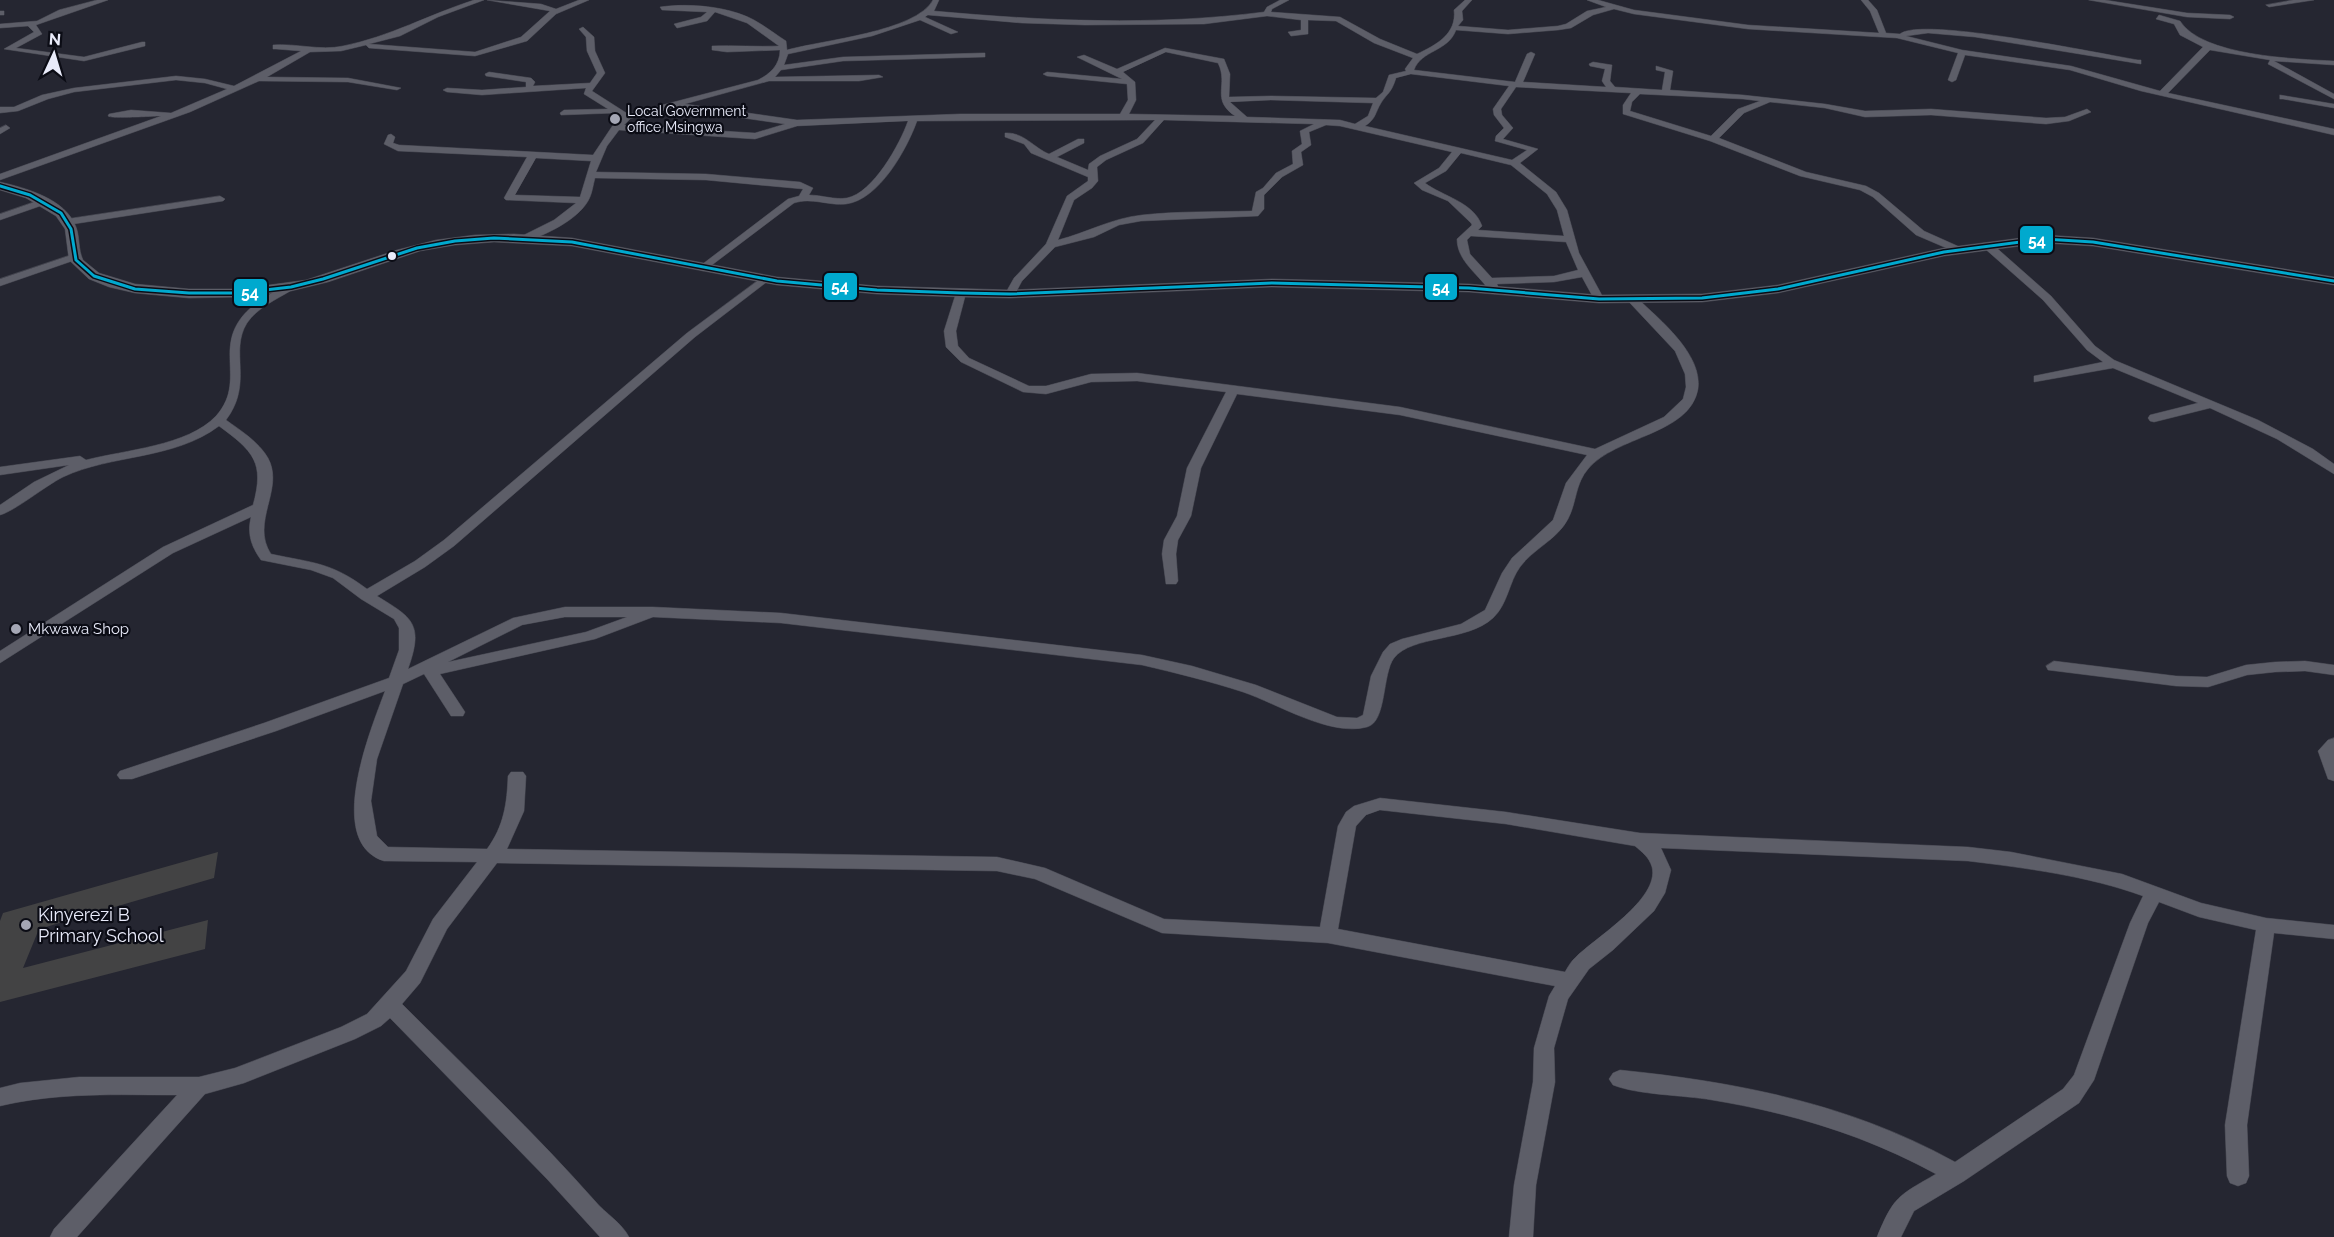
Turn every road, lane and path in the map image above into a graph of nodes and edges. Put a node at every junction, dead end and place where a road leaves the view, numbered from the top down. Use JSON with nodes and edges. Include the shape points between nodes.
{"nodes":[{"id":1,"x":105,"y":0,"type":"edge"},
{"id":2,"x":481,"y":0,"type":"edge"},
{"id":3,"x":491,"y":0,"type":"edge"},
{"id":4,"x":586,"y":0,"type":"edge"},
{"id":5,"x":714,"y":0,"type":"edge"},
{"id":6,"x":936,"y":0,"type":"edge"},
{"id":7,"x":1286,"y":0,"type":"edge"},
{"id":8,"x":1469,"y":0,"type":"edge"},
{"id":9,"x":1590,"y":0,"type":"edge"},
{"id":10,"x":1864,"y":0,"type":"edge"},
{"id":11,"x":2092,"y":0,"type":"edge"},
{"id":12,"x":2311,"y":0,"type":"edge"},
{"id":13,"x":2269,"y":5,"type":"dead end"},
{"id":14,"x":1613,"y":7,"type":"junction"},
{"id":15,"x":662,"y":8,"type":"dead end"},
{"id":16,"x":711,"y":10,"type":"junction"},
{"id":17,"x":744,"y":10,"type":"dead end"},
{"id":18,"x":556,"y":11,"type":"junction"},
{"id":19,"x":929,"y":13,"type":"junction"},
{"id":20,"x":1266,"y":14,"type":"junction"},
{"id":21,"x":2152,"y":15,"type":"dead end"},
{"id":22,"x":2230,"y":16,"type":"dead end"},
{"id":23,"x":920,"y":18,"type":"junction"},
{"id":24,"x":1304,"y":18,"type":"junction"},
{"id":25,"x":750,"y":21,"type":"junction"},
{"id":26,"x":30,"y":24,"type":"junction"},
{"id":27,"x":0,"y":26,"type":"edge"},
{"id":28,"x":676,"y":26,"type":"dead end"},
{"id":29,"x":1453,"y":28,"type":"junction"},
{"id":30,"x":583,"y":29,"type":"dead end"},
{"id":31,"x":954,"y":32,"type":"dead end"},
{"id":32,"x":1290,"y":34,"type":"dead end"},
{"id":33,"x":1883,"y":34,"type":"junction"},
{"id":34,"x":1897,"y":36,"type":"junction"},
{"id":35,"x":142,"y":44,"type":"dead end"},
{"id":36,"x":360,"y":45,"type":"junction"},
{"id":37,"x":276,"y":47,"type":"dead end"},
{"id":38,"x":2208,"y":47,"type":"junction"},
{"id":39,"x":716,"y":48,"type":"dead end"},
{"id":40,"x":311,"y":50,"type":"junction"},
{"id":41,"x":783,"y":51,"type":"junction"},
{"id":42,"x":1962,"y":52,"type":"junction"},
{"id":43,"x":1531,"y":54,"type":"dead end"},
{"id":44,"x":2253,"y":54,"type":"junction"},
{"id":45,"x":982,"y":56,"type":"dead end"},
{"id":46,"x":1081,"y":57,"type":"dead end"},
{"id":47,"x":1417,"y":57,"type":"junction"},
{"id":48,"x":2138,"y":62,"type":"dead end"},
{"id":49,"x":2334,"y":63,"type":"edge"},
{"id":50,"x":1593,"y":64,"type":"dead end"},
{"id":51,"x":778,"y":68,"type":"junction"},
{"id":52,"x":1659,"y":68,"type":"dead end"},
{"id":53,"x":1117,"y":72,"type":"junction"},
{"id":54,"x":1411,"y":72,"type":"junction"},
{"id":55,"x":489,"y":74,"type":"dead end"},
{"id":56,"x":1047,"y":74,"type":"dead end"},
{"id":57,"x":879,"y":77,"type":"dead end"},
{"id":58,"x":257,"y":79,"type":"junction"},
{"id":59,"x":769,"y":79,"type":"junction"},
{"id":60,"x":1952,"y":80,"type":"dead end"},
{"id":61,"x":1131,"y":82,"type":"junction"},
{"id":62,"x":1516,"y":84,"type":"junction"},
{"id":63,"x":590,"y":85,"type":"junction"},
{"id":64,"x":397,"y":88,"type":"dead end"},
{"id":65,"x":527,"y":88,"type":"junction"},
{"id":66,"x":1611,"y":88,"type":"junction"},
{"id":67,"x":235,"y":89,"type":"junction"},
{"id":68,"x":447,"y":90,"type":"dead end"},
{"id":69,"x":1640,"y":90,"type":"junction"},
{"id":70,"x":1666,"y":92,"type":"junction"},
{"id":71,"x":2162,"y":94,"type":"junction"},
{"id":72,"x":2283,"y":97,"type":"dead end"},
{"id":73,"x":2334,"y":97,"type":"edge"},
{"id":74,"x":1225,"y":100,"type":"junction"},
{"id":75,"x":1378,"y":101,"type":"junction"},
{"id":76,"x":1768,"y":101,"type":"junction"},
{"id":77,"x":672,"y":105,"type":"junction"},
{"id":78,"x":2334,"y":106,"type":"edge"},
{"id":79,"x":0,"y":110,"type":"edge"},
{"id":80,"x":615,"y":111,"type":"junction"},
{"id":81,"x":2087,"y":112,"type":"dead end"},
{"id":82,"x":564,"y":113,"type":"dead end"},
{"id":83,"x":177,"y":114,"type":"junction"},
{"id":84,"x":112,"y":116,"type":"dead end"},
{"id":85,"x":627,"y":117,"type":"junction"},
{"id":86,"x":1123,"y":117,"type":"junction"},
{"id":87,"x":1162,"y":117,"type":"junction"},
{"id":88,"x":914,"y":118,"type":"junction"},
{"id":89,"x":1245,"y":119,"type":"junction"},
{"id":90,"x":1325,"y":122,"type":"junction"},
{"id":91,"x":797,"y":123,"type":"junction"},
{"id":92,"x":616,"y":127,"type":"junction"},
{"id":93,"x":1353,"y":127,"type":"junction"},
{"id":94,"x":2334,"y":132,"type":"edge"},
{"id":95,"x":1008,"y":135,"type":"dead end"},
{"id":96,"x":391,"y":137,"type":"dead end"},
{"id":97,"x":1713,"y":139,"type":"junction"},
{"id":98,"x":1081,"y":141,"type":"dead end"},
{"id":99,"x":1460,"y":149,"type":"junction"},
{"id":100,"x":533,"y":155,"type":"junction"},
{"id":101,"x":1051,"y":156,"type":"junction"},
{"id":102,"x":596,"y":158,"type":"junction"},
{"id":103,"x":1514,"y":163,"type":"junction"},
{"id":104,"x":590,"y":175,"type":"junction"},
{"id":105,"x":1092,"y":175,"type":"junction"},
{"id":106,"x":0,"y":177,"type":"edge"},
{"id":107,"x":0,"y":186,"type":"edge"},
{"id":108,"x":802,"y":198,"type":"junction"},
{"id":109,"x":220,"y":199,"type":"dead end"},
{"id":110,"x":584,"y":200,"type":"junction"},
{"id":111,"x":43,"y":202,"type":"junction"},
{"id":112,"x":0,"y":217,"type":"edge"},
{"id":113,"x":67,"y":222,"type":"junction"},
{"id":114,"x":1470,"y":233,"type":"junction"},
{"id":115,"x":526,"y":238,"type":"junction"},
{"id":116,"x":1571,"y":239,"type":"junction"},
{"id":117,"x":1987,"y":244,"type":"junction"},
{"id":118,"x":1051,"y":245,"type":"junction"},
{"id":119,"x":1958,"y":250,"type":"junction"},
{"id":120,"x":74,"y":257,"type":"junction"},
{"id":121,"x":704,"y":268,"type":"junction"},
{"id":122,"x":1585,"y":271,"type":"junction"},
{"id":123,"x":764,"y":279,"type":"junction"},
{"id":124,"x":2334,"y":281,"type":"edge"},
{"id":125,"x":0,"y":283,"type":"edge"},
{"id":126,"x":1493,"y":286,"type":"junction"},
{"id":127,"x":288,"y":288,"type":"junction"},
{"id":128,"x":961,"y":293,"type":"junction"},
{"id":129,"x":1010,"y":294,"type":"junction"},
{"id":130,"x":1599,"y":299,"type":"junction"},
{"id":131,"x":1633,"y":300,"type":"junction"},
{"id":132,"x":2114,"y":364,"type":"junction"},
{"id":133,"x":2037,"y":379,"type":"dead end"},
{"id":134,"x":1233,"y":390,"type":"junction"},
{"id":135,"x":2211,"y":404,"type":"junction"},
{"id":136,"x":2154,"y":418,"type":"dead end"},
{"id":137,"x":219,"y":421,"type":"junction"},
{"id":138,"x":1597,"y":453,"type":"junction"},
{"id":139,"x":110,"y":458,"type":"junction"},
{"id":140,"x":2334,"y":470,"type":"edge"},
{"id":141,"x":0,"y":471,"type":"edge"},
{"id":142,"x":258,"y":508,"type":"junction"},
{"id":143,"x":0,"y":511,"type":"edge"},
{"id":144,"x":1171,"y":581,"type":"dead end"},
{"id":145,"x":366,"y":596,"type":"junction"},
{"id":146,"x":652,"y":612,"type":"junction"},
{"id":147,"x":0,"y":658,"type":"edge"},
{"id":148,"x":2054,"y":666,"type":"dead end"},
{"id":149,"x":429,"y":668,"type":"junction"},
{"id":150,"x":2334,"y":670,"type":"edge"},
{"id":151,"x":396,"y":681,"type":"junction"},
{"id":152,"x":457,"y":712,"type":"dead end"},
{"id":153,"x":2334,"y":744,"type":"edge"},
{"id":154,"x":2334,"y":774,"type":"edge"},
{"id":155,"x":126,"y":776,"type":"dead end"},
{"id":156,"x":517,"y":776,"type":"dead end"},
{"id":157,"x":1640,"y":840,"type":"junction"},
{"id":158,"x":493,"y":856,"type":"junction"},
{"id":159,"x":2154,"y":893,"type":"junction"},
{"id":160,"x":2266,"y":926,"type":"junction"},
{"id":161,"x":2334,"y":932,"type":"edge"},
{"id":162,"x":1328,"y":935,"type":"junction"},
{"id":163,"x":1568,"y":981,"type":"junction"},
{"id":164,"x":390,"y":1005,"type":"junction"},
{"id":165,"x":1620,"y":1079,"type":"dead end"},
{"id":166,"x":199,"y":1086,"type":"junction"},
{"id":167,"x":0,"y":1097,"type":"edge"},
{"id":168,"x":1956,"y":1174,"type":"junction"},
{"id":169,"x":2238,"y":1176,"type":"dead end"},
{"id":170,"x":62,"y":1237,"type":"edge"},
{"id":171,"x":617,"y":1237,"type":"edge"},
{"id":172,"x":1521,"y":1237,"type":"edge"},
{"id":173,"x":1889,"y":1237,"type":"edge"}],
"edges":[{"from":1,"to":26,"type":"street"},
{"from":2,"to":36,"type":"street","via":[[435,15],[409,30]]},
{"from":3,"to":18,"type":"street"},
{"from":4,"to":18,"type":"street"},
{"from":5,"to":16,"type":"street"},
{"from":6,"to":19,"type":"street"},
{"from":7,"to":20,"type":"street","via":[[1269,8]]},
{"from":8,"to":29,"type":"street","via":[[1460,7],[1459,20]]},
{"from":9,"to":14,"type":"street"},
{"from":10,"to":33,"type":"street","via":[[1874,10]]},
{"from":11,"to":22,"type":"street","via":[[2187,15]]},
{"from":12,"to":13,"type":"street"},
{"from":14,"to":29,"type":"street","via":[[1558,28],[1508,32]]},
{"from":14,"to":33,"type":"street","via":[[1748,27]]},
{"from":15,"to":16,"type":"street"},
{"from":16,"to":25,"type":"street"},
{"from":16,"to":28,"type":"street","via":[[704,19]]},
{"from":17,"to":25,"type":"street"},
{"from":18,"to":36,"type":"street","via":[[525,39],[475,54]]},
{"from":19,"to":20,"type":"street","via":[[1085,23],[1204,22]]},
{"from":19,"to":23,"type":"street"},
{"from":20,"to":24,"type":"street"},
{"from":21,"to":38,"type":"street","via":[[2177,22],[2183,33]]},
{"from":23,"to":31,"type":"street"},
{"from":23,"to":41,"type":"street","via":[[896,28]]},
{"from":24,"to":32,"type":"street","via":[[1305,32]]},
{"from":24,"to":47,"type":"street","via":[[1341,19],[1364,35]]},
{"from":25,"to":41,"type":"street","via":[[781,41]]},
{"from":26,"to":27,"type":"street"},
{"from":26,"to":35,"type":"street","via":[[39,32],[8,49],[84,59]]},
{"from":29,"to":47,"type":"street","via":[[1441,46]]},
{"from":30,"to":63,"type":"street","via":[[590,37],[591,51],[601,69],[598,79]]},
{"from":33,"to":34,"type":"street"},
{"from":34,"to":42,"type":"street"},
{"from":34,"to":48,"type":"street","via":[[1912,31],[1975,34]]},
{"from":36,"to":40,"type":"street"},
{"from":37,"to":40,"type":"street"},
{"from":38,"to":44,"type":"street"},
{"from":38,"to":71,"type":"street"},
{"from":39,"to":41,"type":"street"},
{"from":40,"to":58,"type":"street"},
{"from":41,"to":51,"type":"street"},
{"from":42,"to":60,"type":"street"},
{"from":42,"to":71,"type":"street","via":[[2070,68]]},
{"from":43,"to":62,"type":"street"},
{"from":44,"to":49,"type":"street"},
{"from":44,"to":73,"type":"street"},
{"from":45,"to":51,"type":"street","via":[[843,59]]},
{"from":46,"to":53,"type":"street"},
{"from":47,"to":54,"type":"street"},
{"from":50,"to":66,"type":"street","via":[[1609,67],[1606,81]]},
{"from":51,"to":59,"type":"street"},
{"from":52,"to":70,"type":"street","via":[[1669,71]]},
{"from":53,"to":61,"type":"street"},
{"from":53,"to":74,"type":"street","via":[[1163,51],[1213,57],[1224,64],[1228,84]]},
{"from":54,"to":62,"type":"street"},
{"from":54,"to":75,"type":"street","via":[[1392,77],[1387,93]]},
{"from":55,"to":65,"type":"street","via":[[528,80],[531,82]]},
{"from":56,"to":61,"type":"street"},
{"from":57,"to":59,"type":"street"},
{"from":58,"to":64,"type":"street","via":[[348,80]]},
{"from":58,"to":67,"type":"street"},
{"from":59,"to":77,"type":"street"},
{"from":61,"to":86,"type":"street","via":[[1132,100]]},
{"from":62,"to":66,"type":"street"},
{"from":62,"to":103,"type":"street","via":[[1497,109],[1509,128],[1498,138],[1533,149]]},
{"from":63,"to":65,"type":"street"},
{"from":63,"to":80,"type":"street","via":[[587,92]]},
{"from":65,"to":68,"type":"street","via":[[492,93]]},
{"from":66,"to":69,"type":"street"},
{"from":67,"to":79,"type":"street","via":[[176,78],[74,90]]},
{"from":67,"to":83,"type":"street"},
{"from":69,"to":70,"type":"street"},
{"from":69,"to":97,"type":"street","via":[[1630,99],[1626,112]]},
{"from":70,"to":76,"type":"street"},
{"from":71,"to":94,"type":"street"},
{"from":72,"to":78,"type":"street"},
{"from":74,"to":75,"type":"street"},
{"from":74,"to":89,"type":"street"},
{"from":75,"to":93,"type":"street","via":[[1369,121]]},
{"from":76,"to":81,"type":"street","via":[[1865,114],[1931,112],[2046,121]]},
{"from":76,"to":97,"type":"street","via":[[1741,111]]},
{"from":77,"to":85,"type":"street"},
{"from":77,"to":91,"type":"street"},
{"from":80,"to":82,"type":"street"},
{"from":80,"to":85,"type":"street"},
{"from":83,"to":84,"type":"street"},
{"from":83,"to":106,"type":"street"},
{"from":85,"to":92,"type":"street"},
{"from":86,"to":87,"type":"street"},
{"from":86,"to":88,"type":"street"},
{"from":87,"to":89,"type":"street"},
{"from":87,"to":105,"type":"street","via":[[1140,141],[1092,166]]},
{"from":88,"to":91,"type":"street"},
{"from":88,"to":108,"type":"street","via":[[894,159],[858,199]]},
{"from":89,"to":90,"type":"street"},
{"from":90,"to":93,"type":"street"},
{"from":90,"to":118,"type":"street","via":[[1304,131],[1307,145],[1296,151],[1298,165],[1279,175],[1259,194],[1255,214],[1127,220]]},
{"from":91,"to":92,"type":"street","via":[[755,136]]},
{"from":92,"to":102,"type":"street"},
{"from":93,"to":99,"type":"street"},
{"from":95,"to":101,"type":"street"},
{"from":96,"to":100,"type":"street","via":[[388,144],[399,148]]},
{"from":97,"to":119,"type":"street","via":[[1803,174],[1863,188],[1920,233]]},
{"from":98,"to":101,"type":"street"},
{"from":99,"to":103,"type":"street"},
{"from":99,"to":114,"type":"street","via":[[1443,169],[1419,183],[1470,214],[1477,226]]},
{"from":100,"to":102,"type":"street"},
{"from":100,"to":110,"type":"street","via":[[509,198]]},
{"from":101,"to":105,"type":"street"},
{"from":102,"to":104,"type":"street"},
{"from":103,"to":116,"type":"street","via":[[1551,192],[1562,210]]},
{"from":104,"to":108,"type":"street","via":[[698,176],[800,185],[808,188]]},
{"from":104,"to":110,"type":"street"},
{"from":105,"to":118,"type":"street","via":[[1089,186],[1070,198]]},
{"from":107,"to":111,"type":"street"},
{"from":108,"to":121,"type":"street","via":[[781,208]]},
{"from":109,"to":113,"type":"street"},
{"from":110,"to":115,"type":"street","via":[[570,213]]},
{"from":111,"to":112,"type":"street"},
{"from":111,"to":113,"type":"street"},
{"from":113,"to":120,"type":"street","via":[[71,226]]},
{"from":114,"to":116,"type":"street"},
{"from":114,"to":126,"type":"street","via":[[1462,239],[1463,250]]},
{"from":115,"to":121,"type":"street","via":[[572,242]]},
{"from":115,"to":127,"type":"street","via":[[473,239],[419,248],[348,273]]},
{"from":116,"to":122,"type":"street"},
{"from":117,"to":119,"type":"street"},
{"from":117,"to":124,"type":"street","via":[[2044,239],[2093,242]]},
{"from":117,"to":132,"type":"street","via":[[2047,298],[2091,348]]},
{"from":118,"to":129,"type":"street","via":[[1018,279]]},
{"from":119,"to":131,"type":"street","via":[[1778,289],[1702,298]]},
{"from":120,"to":125,"type":"street"},
{"from":120,"to":127,"type":"street","via":[[94,275],[122,286],[152,291],[222,294]]},
{"from":121,"to":123,"type":"street"},
{"from":122,"to":126,"type":"street"},
{"from":122,"to":130,"type":"street"},
{"from":123,"to":128,"type":"street"},
{"from":123,"to":145,"type":"street","via":[[691,334],[449,543]]},
{"from":126,"to":129,"type":"street","via":[[1272,284]]},
{"from":126,"to":130,"type":"street"},
{"from":127,"to":137,"type":"street","via":[[259,306],[240,326],[236,391]]},
{"from":128,"to":129,"type":"street"},
{"from":128,"to":134,"type":"street","via":[[950,331],[952,347],[965,360],[1027,389],[1046,390],[1091,378],[1127,376]]},
{"from":130,"to":131,"type":"street"},
{"from":131,"to":138,"type":"street","via":[[1683,355],[1691,375],[1691,396],[1670,418]]},
{"from":132,"to":133,"type":"street"},
{"from":132,"to":135,"type":"street"},
{"from":134,"to":138,"type":"street","via":[[1400,411]]},
{"from":134,"to":144,"type":"street","via":[[1194,468],[1184,516],[1171,540]]},
{"from":135,"to":136,"type":"street"},
{"from":135,"to":140,"type":"street","via":[[2278,434]]},
{"from":137,"to":139,"type":"street","via":[[178,442]]},
{"from":137,"to":142,"type":"street","via":[[238,433],[263,461],[265,474]]},
{"from":138,"to":146,"type":"street","via":[[1573,480],[1560,520],[1550,535],[1512,568],[1490,613],[1478,623],[1403,644],[1389,652],[1371,716],[1358,724],[1335,722],[1250,689],[1142,660],[781,618]]},
{"from":139,"to":141,"type":"street"},
{"from":139,"to":143,"type":"street","via":[[53,477]]},
{"from":142,"to":145,"type":"street","via":[[256,538],[266,557],[340,575]]},
{"from":142,"to":147,"type":"street","via":[[168,550]]},
{"from":145,"to":151,"type":"street","via":[[396,612],[409,632]]},
{"from":146,"to":149,"type":"street","via":[[590,636]]},
{"from":146,"to":149,"type":"street","via":[[591,610],[539,616],[500,628]]},
{"from":148,"to":150,"type":"street","via":[[2208,682],[2265,668],[2305,666]]},
{"from":149,"to":151,"type":"street"},
{"from":149,"to":152,"type":"street"},
{"from":151,"to":155,"type":"street"},
{"from":151,"to":158,"type":"street","via":[[369,759],[362,801],[368,838],[384,854]]},
{"from":153,"to":154,"type":"street","via":[[2326,751]]},
{"from":156,"to":158,"type":"street","via":[[515,812]]},
{"from":157,"to":159,"type":"street","via":[[1968,854],[2080,871]]},
{"from":157,"to":162,"type":"street","via":[[1506,818],[1380,804],[1363,807],[1347,826]]},
{"from":157,"to":163,"type":"street","via":[[1655,853],[1662,870],[1656,893]]},
{"from":158,"to":162,"type":"street","via":[[997,864],[1039,873],[1162,926]]},
{"from":158,"to":164,"type":"street","via":[[440,924],[413,977]]},
{"from":159,"to":160,"type":"street","via":[[2199,910]]},
{"from":159,"to":168,"type":"street","via":[[2139,923],[2083,1080],[2071,1096]]},
{"from":160,"to":161,"type":"street"},
{"from":160,"to":169,"type":"street","via":[[2236,1125]]},
{"from":162,"to":163,"type":"street"},
{"from":163,"to":172,"type":"street","via":[[1559,996],[1544,1048],[1544,1082],[1525,1185]]},
{"from":164,"to":166,"type":"street","via":[[374,1020],[348,1033],[237,1077]]},
{"from":164,"to":171,"type":"street"},
{"from":165,"to":168,"type":"street","via":[[1716,1092],[1802,1110],[1862,1128]]},
{"from":166,"to":167,"type":"street","via":[[79,1086]]},
{"from":166,"to":170,"type":"street"},
{"from":168,"to":173,"type":"street","via":[[1906,1204]]}]}
